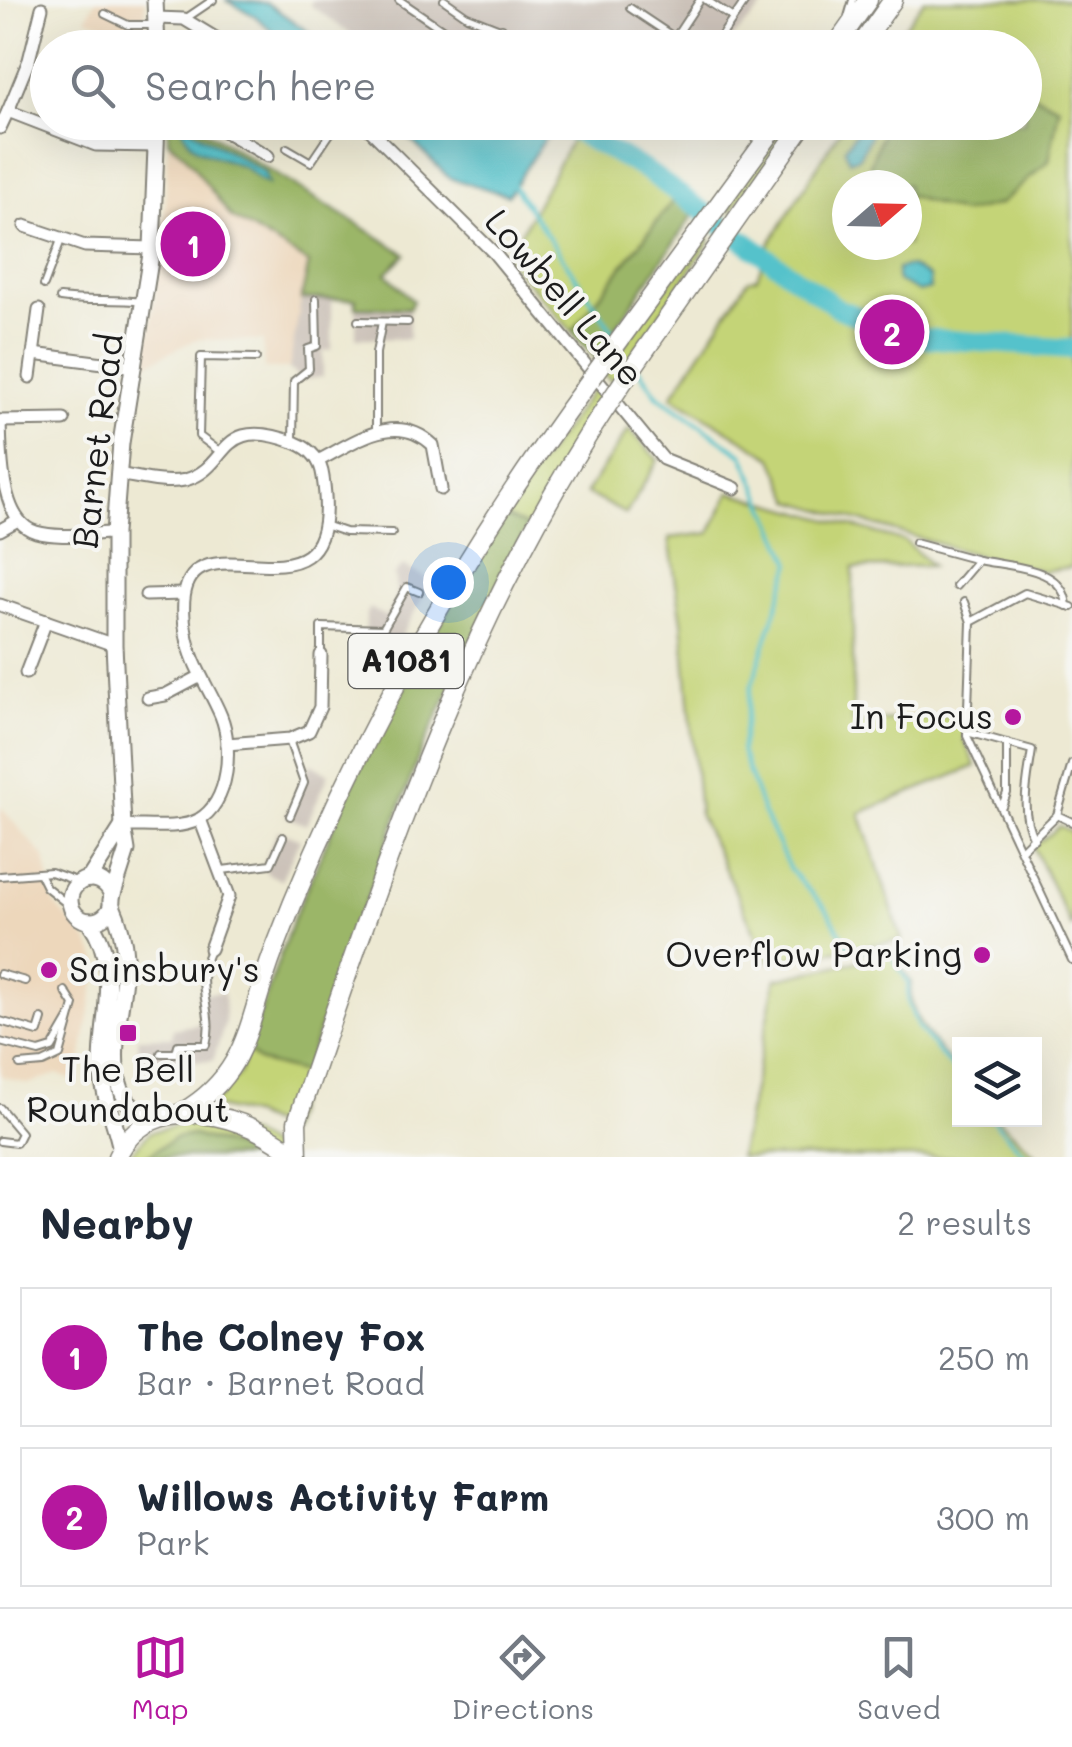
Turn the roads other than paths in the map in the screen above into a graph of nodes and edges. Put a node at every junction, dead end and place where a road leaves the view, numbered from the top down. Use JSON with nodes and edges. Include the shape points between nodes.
{"nodes":[{"id":1,"x":155,"y":0,"type":"edge"},
{"id":2,"x":213,"y":0,"type":"edge"},
{"id":3,"x":400,"y":0,"type":"edge"},
{"id":4,"x":444,"y":0,"type":"edge"},
{"id":5,"x":703,"y":0,"type":"edge"},
{"id":6,"x":746,"y":0,"type":"edge"},
{"id":7,"x":853,"y":0,"type":"edge"},
{"id":8,"x":868,"y":0,"type":"edge"},
{"id":9,"x":893,"y":0,"type":"edge"},
{"id":10,"x":42,"y":8,"type":"dead end"},
{"id":11,"x":630,"y":8,"type":"dead end"},
{"id":12,"x":104,"y":14,"type":"dead end"},
{"id":13,"x":733,"y":18,"type":"junction"},
{"id":14,"x":184,"y":20,"type":"junction"},
{"id":15,"x":157,"y":21,"type":"junction"},
{"id":16,"x":502,"y":28,"type":"joint"},
{"id":17,"x":36,"y":30,"type":"edge"},
{"id":18,"x":157,"y":30,"type":"edge"},
{"id":19,"x":201,"y":30,"type":"edge"},
{"id":20,"x":444,"y":30,"type":"edge"},
{"id":21,"x":507,"y":30,"type":"edge"},
{"id":22,"x":663,"y":30,"type":"edge"},
{"id":23,"x":681,"y":30,"type":"edge"},
{"id":24,"x":725,"y":30,"type":"edge"},
{"id":25,"x":842,"y":30,"type":"edge"},
{"id":26,"x":846,"y":30,"type":"edge"},
{"id":27,"x":872,"y":30,"type":"edge"},
{"id":28,"x":30,"y":56,"type":"edge"},
{"id":29,"x":8,"y":111,"type":"junction"},
{"id":30,"x":30,"y":120,"type":"edge"},
{"id":31,"x":0,"y":128,"type":"edge"},
{"id":32,"x":80,"y":140,"type":"edge"},
{"id":33,"x":156,"y":140,"type":"edge"},
{"id":34,"x":240,"y":140,"type":"edge"},
{"id":35,"x":326,"y":140,"type":"edge"},
{"id":36,"x":380,"y":140,"type":"edge"},
{"id":37,"x":765,"y":140,"type":"edge"},
{"id":38,"x":792,"y":140,"type":"edge"},
{"id":39,"x":156,"y":146,"type":"junction"},
{"id":40,"x":288,"y":148,"type":"dead end"},
{"id":41,"x":268,"y":156,"type":"dead end"},
{"id":42,"x":25,"y":226,"type":"dead end"},
{"id":43,"x":61,"y":240,"type":"junction"},
{"id":44,"x":152,"y":248,"type":"junction"},
{"id":45,"x":44,"y":285,"type":"dead end"},
{"id":46,"x":60,"y":298,"type":"dead end"},
{"id":47,"x":316,"y":300,"type":"dead end"},
{"id":48,"x":146,"y":303,"type":"junction"},
{"id":49,"x":39,"y":310,"type":"dead end"},
{"id":50,"x":358,"y":321,"type":"dead end"},
{"id":51,"x":382,"y":322,"type":"junction"},
{"id":52,"x":408,"y":322,"type":"dead end"},
{"id":53,"x":34,"y":354,"type":"junction"},
{"id":54,"x":256,"y":358,"type":"dead end"},
{"id":55,"x":135,"y":367,"type":"junction"},
{"id":56,"x":30,"y":377,"type":"dead end"},
{"id":57,"x":64,"y":420,"type":"dead end"},
{"id":58,"x":0,"y":421,"type":"edge"},
{"id":59,"x":376,"y":431,"type":"junction"},
{"id":60,"x":293,"y":442,"type":"junction"},
{"id":61,"x":218,"y":450,"type":"junction"},
{"id":62,"x":318,"y":461,"type":"junction"},
{"id":63,"x":118,"y":474,"type":"junction"},
{"id":64,"x":735,"y":488,"type":"dead end"},
{"id":65,"x":441,"y":489,"type":"dead end"},
{"id":66,"x":18,"y":520,"type":"junction"},
{"id":67,"x":322,"y":525,"type":"junction"},
{"id":68,"x":0,"y":530,"type":"edge"},
{"id":69,"x":114,"y":533,"type":"junction"},
{"id":70,"x":392,"y":533,"type":"dead end"},
{"id":71,"x":914,"y":543,"type":"dead end"},
{"id":72,"x":978,"y":560,"type":"junction"},
{"id":73,"x":956,"y":586,"type":"dead end"},
{"id":74,"x":419,"y":592,"type":"dead end"},
{"id":75,"x":184,"y":594,"type":"junction"},
{"id":76,"x":146,"y":595,"type":"dead end"},
{"id":77,"x":964,"y":602,"type":"dead end"},
{"id":78,"x":0,"y":605,"type":"edge"},
{"id":79,"x":1069,"y":607,"type":"edge"},
{"id":80,"x":46,"y":621,"type":"junction"},
{"id":81,"x":971,"y":622,"type":"junction"},
{"id":82,"x":114,"y":644,"type":"junction"},
{"id":83,"x":320,"y":655,"type":"joint"},
{"id":84,"x":26,"y":673,"type":"dead end"},
{"id":85,"x":199,"y":677,"type":"junction"},
{"id":86,"x":148,"y":698,"type":"dead end"},
{"id":87,"x":967,"y":732,"type":"junction"},
{"id":88,"x":288,"y":739,"type":"junction"},
{"id":89,"x":1008,"y":743,"type":"junction"},
{"id":90,"x":228,"y":744,"type":"junction"},
{"id":91,"x":1072,"y":764,"type":"edge"},
{"id":92,"x":1007,"y":794,"type":"junction"},
{"id":93,"x":1026,"y":794,"type":"junction"},
{"id":94,"x":1002,"y":806,"type":"junction"},
{"id":95,"x":1056,"y":815,"type":"junction"},
{"id":96,"x":290,"y":816,"type":"dead end"},
{"id":97,"x":200,"y":819,"type":"junction"},
{"id":98,"x":1072,"y":822,"type":"edge"},
{"id":99,"x":123,"y":826,"type":"junction"},
{"id":100,"x":283,"y":838,"type":"dead end"},
{"id":101,"x":1034,"y":839,"type":"junction"},
{"id":102,"x":1022,"y":849,"type":"junction"},
{"id":103,"x":222,"y":870,"type":"junction"},
{"id":104,"x":40,"y":875,"type":"junction"},
{"id":105,"x":0,"y":876,"type":"edge"},
{"id":106,"x":84,"y":881,"type":"junction"},
{"id":107,"x":111,"y":902,"type":"junction"},
{"id":108,"x":71,"y":907,"type":"junction"},
{"id":109,"x":89,"y":921,"type":"junction"},
{"id":110,"x":210,"y":949,"type":"joint"},
{"id":111,"x":1072,"y":960,"type":"edge"},
{"id":112,"x":0,"y":974,"type":"edge"},
{"id":113,"x":26,"y":982,"type":"dead end"},
{"id":114,"x":64,"y":992,"type":"dead end"},
{"id":115,"x":71,"y":1016,"type":"junction"},
{"id":116,"x":42,"y":1019,"type":"dead end"},
{"id":117,"x":0,"y":1021,"type":"edge"},
{"id":118,"x":0,"y":1042,"type":"edge"},
{"id":119,"x":161,"y":1053,"type":"dead end"},
{"id":120,"x":20,"y":1065,"type":"dead end"},
{"id":121,"x":0,"y":1108,"type":"edge"},
{"id":122,"x":183,"y":1112,"type":"junction"},
{"id":123,"x":152,"y":1121,"type":"junction"},
{"id":124,"x":0,"y":1141,"type":"edge"},
{"id":125,"x":119,"y":1153,"type":"edge"},
{"id":126,"x":297,"y":1157,"type":"edge"}],
"edges":[{"from":1,"to":15,"type":"street"},
{"from":2,"to":14,"type":"lane"},
{"from":3,"to":20,"type":"lane"},
{"from":4,"to":16,"type":"lane"},
{"from":5,"to":13,"type":"lane"},
{"from":5,"to":23,"type":"lane"},
{"from":6,"to":13,"type":"lane"},
{"from":7,"to":25,"type":"lane"},
{"from":8,"to":26,"type":"main road"},
{"from":9,"to":27,"type":"main road"},
{"from":10,"to":17,"type":"street"},
{"from":11,"to":22,"type":"lane"},
{"from":12,"to":15,"type":"lane","via":[[128,25]]},
{"from":13,"to":24,"type":"lane"},
{"from":14,"to":15,"type":"street"},
{"from":14,"to":19,"type":"street"},
{"from":15,"to":18,"type":"street"},
{"from":16,"to":21,"type":"lane"},
{"from":28,"to":29,"type":"street"},
{"from":29,"to":30,"type":"street"},
{"from":29,"to":31,"type":"street"},
{"from":32,"to":39,"type":"street"},
{"from":33,"to":39,"type":"street","name":"Barnet Road"},
{"from":34,"to":41,"type":"street"},
{"from":35,"to":40,"type":"lane","via":[[312,162]]},
{"from":36,"to":64,"type":"street","name":"Lowbell Lane","via":[[494,253],[664,459]]},
{"from":37,"to":122,"type":"main road","number":"A1081","bridge":true,"via":[[508,493],[396,679],[300,884],[235,1064],[210,1096]]},
{"from":38,"to":126,"type":"main road","number":"A1081","bridge":true,"via":[[628,373],[530,536],[432,739],[381,870],[297,1122]]},
{"from":39,"to":44,"type":"street","name":"Barnet Road"},
{"from":42,"to":43,"type":"street"},
{"from":43,"to":44,"type":"street","via":[[101,249]]},
{"from":43,"to":45,"type":"lane"},
{"from":44,"to":48,"type":"street","name":"Barnet Road"},
{"from":46,"to":48,"type":"lane"},
{"from":47,"to":60,"type":"lane","via":[[317,346],[308,349],[309,370],[294,381]]},
{"from":48,"to":55,"type":"street","name":"Barnet Road"},
{"from":49,"to":53,"type":"street"},
{"from":50,"to":51,"type":"lane"},
{"from":51,"to":52,"type":"lane"},
{"from":51,"to":59,"type":"lane"},
{"from":53,"to":55,"type":"street"},
{"from":53,"to":56,"type":"street"},
{"from":54,"to":61,"type":"lane","via":[[201,357],[199,436]]},
{"from":55,"to":63,"type":"street","name":"Barnet Road"},
{"from":57,"to":58,"type":"street"},
{"from":58,"to":66,"type":"street","via":[[4,482]]},
{"from":59,"to":62,"type":"street"},
{"from":59,"to":65,"type":"street","via":[[400,428],[426,438],[438,458]]},
{"from":60,"to":61,"type":"street","via":[[245,435]]},
{"from":60,"to":62,"type":"street"},
{"from":61,"to":63,"type":"street","via":[[203,471],[186,480]]},
{"from":62,"to":67,"type":"street"},
{"from":63,"to":69,"type":"street","name":"Barnet Road"},
{"from":66,"to":68,"type":"street"},
{"from":66,"to":69,"type":"street","via":[[40,534]]},
{"from":67,"to":70,"type":"lane"},
{"from":67,"to":75,"type":"street","via":[[316,545],[301,560],[270,567],[218,561],[194,575]]},
{"from":69,"to":82,"type":"street","name":"Barnet Road"},
{"from":71,"to":72,"type":"lane"},
{"from":72,"to":73,"type":"lane"},
{"from":72,"to":79,"type":"lane","via":[[1056,578]]},
{"from":74,"to":83,"type":"lane","via":[[403,585],[383,629],[320,628]]},
{"from":75,"to":76,"type":"street"},
{"from":75,"to":85,"type":"street","via":[[185,630]]},
{"from":77,"to":81,"type":"lane"},
{"from":78,"to":80,"type":"street"},
{"from":79,"to":81,"type":"lane","via":[[1025,593]]},
{"from":80,"to":82,"type":"street"},
{"from":80,"to":84,"type":"street"},
{"from":81,"to":87,"type":"lane"},
{"from":82,"to":99,"type":"street","name":"Barnet Road"},
{"from":83,"to":88,"type":"street","via":[[316,721]]},
{"from":85,"to":86,"type":"street"},
{"from":85,"to":90,"type":"street"},
{"from":87,"to":89,"type":"lane"},
{"from":87,"to":94,"type":"lane"},
{"from":88,"to":90,"type":"street"},
{"from":88,"to":96,"type":"lane","via":[[304,784]]},
{"from":89,"to":92,"type":"lane"},
{"from":89,"to":93,"type":"lane","via":[[1032,750]]},
{"from":90,"to":97,"type":"street","via":[[224,780]]},
{"from":91,"to":95,"type":"lane"},
{"from":92,"to":93,"type":"lane"},
{"from":92,"to":94,"type":"lane"},
{"from":93,"to":101,"type":"lane"},
{"from":94,"to":102,"type":"lane"},
{"from":95,"to":98,"type":"lane"},
{"from":95,"to":101,"type":"lane"},
{"from":97,"to":99,"type":"street"},
{"from":97,"to":103,"type":"street"},
{"from":99,"to":106,"type":"street"},
{"from":99,"to":107,"type":"street","name":"Barnet Road","via":[[127,850]]},
{"from":100,"to":103,"type":"lane","via":[[271,864]]},
{"from":101,"to":102,"type":"lane"},
{"from":102,"to":111,"type":"lane"},
{"from":103,"to":110,"type":"street","via":[[228,910]]},
{"from":104,"to":105,"type":"lane"},
{"from":104,"to":106,"type":"lane"},
{"from":104,"to":108,"type":"lane"},
{"from":106,"to":107,"type":"street","via":[[107,887]]},
{"from":106,"to":108,"type":"street","via":[[71,893]]},
{"from":107,"to":109,"type":"street","via":[[101,918]]},
{"from":107,"to":123,"type":"street","via":[[125,958],[119,1089],[128,1106]]},
{"from":108,"to":109,"type":"street"},
{"from":109,"to":125,"type":"street","via":[[107,955],[102,1071]]},
{"from":110,"to":119,"type":"lane","via":[[201,975],[211,1026],[206,1045]]},
{"from":112,"to":113,"type":"lane"},
{"from":114,"to":115,"type":"lane","via":[[73,998]]},
{"from":115,"to":118,"type":"lane","via":[[52,1048],[39,1052]]},
{"from":115,"to":120,"type":"lane","via":[[60,1055]]},
{"from":116,"to":117,"type":"lane","via":[[38,1032]]},
{"from":121,"to":124,"type":"lane","via":[[21,1133],[16,1143]]},
{"from":122,"to":123,"type":"main road"},
{"from":122,"to":126,"type":"main road","via":[[256,1128]]},
{"from":123,"to":125,"type":"main road"}]}
